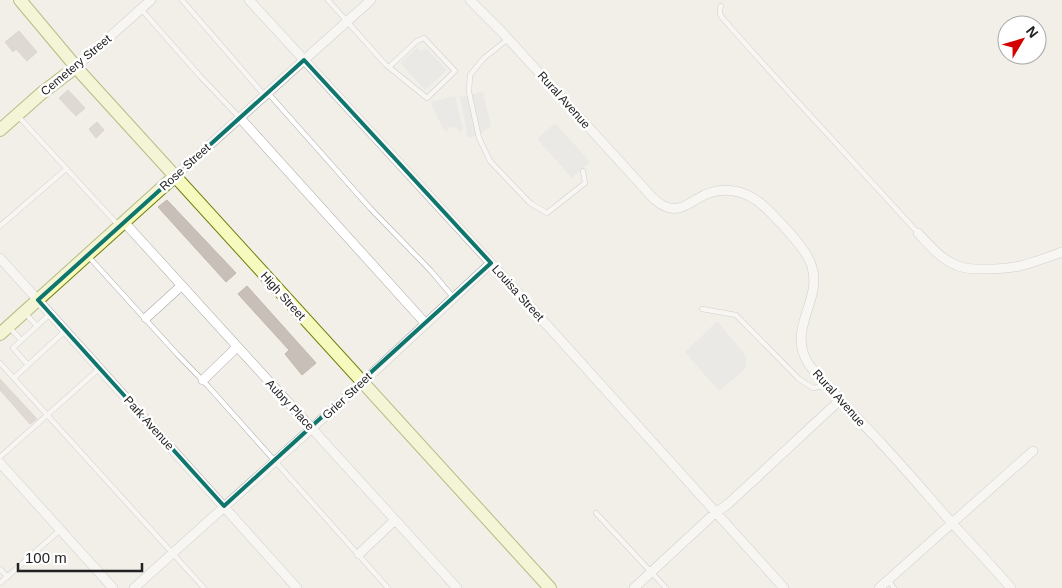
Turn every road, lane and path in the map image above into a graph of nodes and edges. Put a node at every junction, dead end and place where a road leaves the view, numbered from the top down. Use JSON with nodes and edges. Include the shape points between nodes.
{"nodes":[{"id":1,"x":20,"y":0,"type":"edge"},
{"id":2,"x":151,"y":0,"type":"edge"},
{"id":3,"x":182,"y":0,"type":"edge"},
{"id":4,"x":249,"y":0,"type":"edge"},
{"id":5,"x":328,"y":0,"type":"edge"},
{"id":6,"x":371,"y":0,"type":"edge"},
{"id":7,"x":470,"y":0,"type":"edge"},
{"id":8,"x":720,"y":6,"type":"dead end"},
{"id":9,"x":141,"y":9,"type":"junction"},
{"id":10,"x":347,"y":22,"type":"junction"},
{"id":11,"x":508,"y":39,"type":"junction"},
{"id":12,"x":304,"y":60,"type":"junction"},
{"id":13,"x":76,"y":67,"type":"junction"},
{"id":14,"x":389,"y":67,"type":"junction"},
{"id":15,"x":266,"y":94,"type":"junction"},
{"id":16,"x":17,"y":115,"type":"junction"},
{"id":17,"x":240,"y":118,"type":"junction"},
{"id":18,"x":0,"y":130,"type":"edge"},
{"id":19,"x":66,"y":169,"type":"junction"},
{"id":20,"x":583,"y":171,"type":"dead end"},
{"id":21,"x":175,"y":176,"type":"junction"},
{"id":22,"x":122,"y":224,"type":"junction"},
{"id":23,"x":0,"y":226,"type":"edge"},
{"id":24,"x":918,"y":233,"type":"joint"},
{"id":25,"x":1062,"y":252,"type":"edge"},
{"id":26,"x":88,"y":255,"type":"junction"},
{"id":27,"x":0,"y":258,"type":"edge"},
{"id":28,"x":491,"y":264,"type":"junction"},
{"id":29,"x":181,"y":286,"type":"junction"},
{"id":30,"x":454,"y":298,"type":"junction"},
{"id":31,"x":38,"y":300,"type":"junction"},
{"id":32,"x":702,"y":309,"type":"dead end"},
{"id":33,"x":24,"y":312,"type":"junction"},
{"id":34,"x":50,"y":314,"type":"junction"},
{"id":35,"x":146,"y":318,"type":"junction"},
{"id":36,"x":426,"y":324,"type":"junction"},
{"id":37,"x":37,"y":326,"type":"junction"},
{"id":38,"x":4,"y":330,"type":"edge"},
{"id":39,"x":66,"y":330,"type":"junction"},
{"id":40,"x":21,"y":340,"type":"junction"},
{"id":41,"x":238,"y":347,"type":"junction"},
{"id":42,"x":0,"y":363,"type":"edge"},
{"id":43,"x":28,"y":364,"type":"junction"},
{"id":44,"x":100,"y":368,"type":"junction"},
{"id":45,"x":14,"y":378,"type":"junction"},
{"id":46,"x":203,"y":380,"type":"junction"},
{"id":47,"x":362,"y":383,"type":"junction"},
{"id":48,"x":826,"y":386,"type":"junction"},
{"id":49,"x":840,"y":400,"type":"junction"},
{"id":50,"x":46,"y":415,"type":"junction"},
{"id":51,"x":312,"y":428,"type":"junction"},
{"id":52,"x":1033,"y":451,"type":"dead end"},
{"id":53,"x":0,"y":457,"type":"edge"},
{"id":54,"x":274,"y":461,"type":"junction"},
{"id":55,"x":0,"y":464,"type":"edge"},
{"id":56,"x":224,"y":506,"type":"junction"},
{"id":57,"x":596,"y":513,"type":"dead end"},
{"id":58,"x":715,"y":513,"type":"junction"},
{"id":59,"x":395,"y":520,"type":"junction"},
{"id":60,"x":952,"y":523,"type":"junction"},
{"id":61,"x":60,"y":530,"type":"junction"},
{"id":62,"x":361,"y":552,"type":"junction"},
{"id":63,"x":172,"y":554,"type":"junction"},
{"id":64,"x":0,"y":569,"type":"edge"},
{"id":65,"x":652,"y":572,"type":"junction"},
{"id":66,"x":8,"y":577,"type":"junction"},
{"id":67,"x":888,"y":580,"type":"junction"},
{"id":68,"x":0,"y":583,"type":"edge"},
{"id":69,"x":113,"y":588,"type":"edge"},
{"id":70,"x":134,"y":588,"type":"edge"},
{"id":71,"x":204,"y":588,"type":"edge"},
{"id":72,"x":297,"y":588,"type":"edge"},
{"id":73,"x":388,"y":588,"type":"edge"},
{"id":74,"x":457,"y":588,"type":"edge"},
{"id":75,"x":550,"y":588,"type":"edge"},
{"id":76,"x":634,"y":588,"type":"edge"},
{"id":77,"x":666,"y":588,"type":"edge"},
{"id":78,"x":784,"y":588,"type":"edge"},
{"id":79,"x":879,"y":588,"type":"edge"},
{"id":80,"x":894,"y":588,"type":"edge"},
{"id":81,"x":1011,"y":588,"type":"edge"}],
"edges":[{"from":1,"to":13,"type":"main road","name":"High Street"},
{"from":2,"to":9,"type":"street","name":"Cemetery Street"},
{"from":3,"to":15,"type":"lane"},
{"from":4,"to":12,"type":"street","name":"Louisa Street"},
{"from":5,"to":10,"type":"lane"},
{"from":6,"to":10,"type":"street","name":"Rose Street"},
{"from":7,"to":11,"type":"street","name":"Rural Avenue"},
{"from":8,"to":24,"type":"lane","via":[[721,16],[726,22]]},
{"from":9,"to":13,"type":"street","name":"Cemetery Street"},
{"from":9,"to":17,"type":"lane"},
{"from":10,"to":12,"type":"street","name":"Rose Street"},
{"from":10,"to":14,"type":"lane"},
{"from":11,"to":20,"type":"lane","via":[[484,58],[470,75],[469,92],[479,138],[490,161],[530,203],[547,213],[585,183]]},
{"from":11,"to":48,"type":"street","name":"Rural Avenue","via":[[664,206],[682,208],[703,195],[721,190],[740,191],[755,199],[788,232],[812,267],[811,298],[801,328],[802,350]]},
{"from":12,"to":15,"type":"street","name":"Rose Street"},
{"from":12,"to":28,"type":"street","name":"Louisa Street"},
{"from":13,"to":16,"type":"main road","name":"Cemetery Street"},
{"from":13,"to":21,"type":"main road","name":"High Street"},
{"from":14,"to":14,"type":"lane","via":[[427,98],[455,71],[424,38]]},
{"from":15,"to":17,"type":"street","name":"Rose Street"},
{"from":15,"to":30,"type":"lane"},
{"from":16,"to":18,"type":"main road","name":"Cemetery Street"},
{"from":16,"to":19,"type":"lane","name":"Aubry Place"},
{"from":17,"to":21,"type":"street","name":"Rose Street"},
{"from":17,"to":36,"type":"street"},
{"from":19,"to":22,"type":"lane","name":"Aubry Place"},
{"from":19,"to":23,"type":"lane"},
{"from":21,"to":22,"type":"main road","name":"Rose Street"},
{"from":21,"to":47,"type":"main road","name":"High Street"},
{"from":22,"to":26,"type":"main road","name":"Rose Street"},
{"from":22,"to":29,"type":"street","name":"Aubry Place"},
{"from":24,"to":25,"type":"street","via":[[955,265],[970,269],[1020,267]]},
{"from":26,"to":31,"type":"main road","name":"Rose Street"},
{"from":26,"to":35,"type":"lane"},
{"from":27,"to":31,"type":"street","name":"Park Avenue"},
{"from":28,"to":30,"type":"street","name":"Grier Street"},
{"from":28,"to":58,"type":"street","name":"Louisa Street"},
{"from":29,"to":35,"type":"street"},
{"from":29,"to":41,"type":"street","name":"Aubry Place"},
{"from":30,"to":36,"type":"street","name":"Grier Street"},
{"from":31,"to":33,"type":"main road","name":"Rose Street"},
{"from":31,"to":34,"type":"street","name":"Park Avenue"},
{"from":32,"to":48,"type":"lane","via":[[736,315],[799,379],[813,388]]},
{"from":33,"to":37,"type":"lane"},
{"from":33,"to":38,"type":"main road","name":"Rose Street"},
{"from":34,"to":37,"type":"lane"},
{"from":34,"to":39,"type":"street","name":"Park Avenue"},
{"from":35,"to":46,"type":"lane"},
{"from":36,"to":47,"type":"street","name":"Grier Street"},
{"from":37,"to":40,"type":"lane"},
{"from":38,"to":40,"type":"lane"},
{"from":39,"to":43,"type":"lane"},
{"from":39,"to":44,"type":"street","name":"Park Avenue"},
{"from":40,"to":43,"type":"lane","via":[[13,348]]},
{"from":41,"to":46,"type":"street"},
{"from":41,"to":51,"type":"street","name":"Aubry Place"},
{"from":42,"to":45,"type":"lane"},
{"from":43,"to":45,"type":"lane"},
{"from":44,"to":50,"type":"lane"},
{"from":44,"to":56,"type":"street","name":"Park Avenue"},
{"from":45,"to":50,"type":"lane"},
{"from":46,"to":54,"type":"lane"},
{"from":47,"to":51,"type":"street","name":"Grier Street"},
{"from":47,"to":75,"type":"main road","name":"High Street"},
{"from":48,"to":49,"type":"street","name":"Rural Avenue"},
{"from":49,"to":58,"type":"street"},
{"from":49,"to":60,"type":"street","name":"Rural Avenue"},
{"from":50,"to":53,"type":"lane"},
{"from":50,"to":63,"type":"lane"},
{"from":51,"to":54,"type":"street","name":"Grier Street"},
{"from":51,"to":59,"type":"street","name":"Aubry Place"},
{"from":52,"to":60,"type":"street"},
{"from":54,"to":56,"type":"street","name":"Grier Street"},
{"from":54,"to":62,"type":"lane"},
{"from":55,"to":61,"type":"street"},
{"from":56,"to":63,"type":"street","name":"Grier Street"},
{"from":56,"to":72,"type":"street","name":"Park Avenue"},
{"from":57,"to":65,"type":"lane"},
{"from":58,"to":65,"type":"street"},
{"from":58,"to":78,"type":"street","name":"Louisa Street"},
{"from":59,"to":62,"type":"street"},
{"from":59,"to":74,"type":"street","name":"Aubry Place"},
{"from":60,"to":67,"type":"street"},
{"from":60,"to":81,"type":"street","name":"Rural Avenue"},
{"from":61,"to":66,"type":"lane"},
{"from":61,"to":69,"type":"street"},
{"from":62,"to":73,"type":"lane"},
{"from":63,"to":70,"type":"street","name":"Grier Street"},
{"from":63,"to":71,"type":"lane"},
{"from":64,"to":66,"type":"lane"},
{"from":65,"to":76,"type":"street"},
{"from":65,"to":77,"type":"lane"},
{"from":66,"to":68,"type":"lane"},
{"from":67,"to":79,"type":"street"},
{"from":67,"to":80,"type":"lane"}]}
